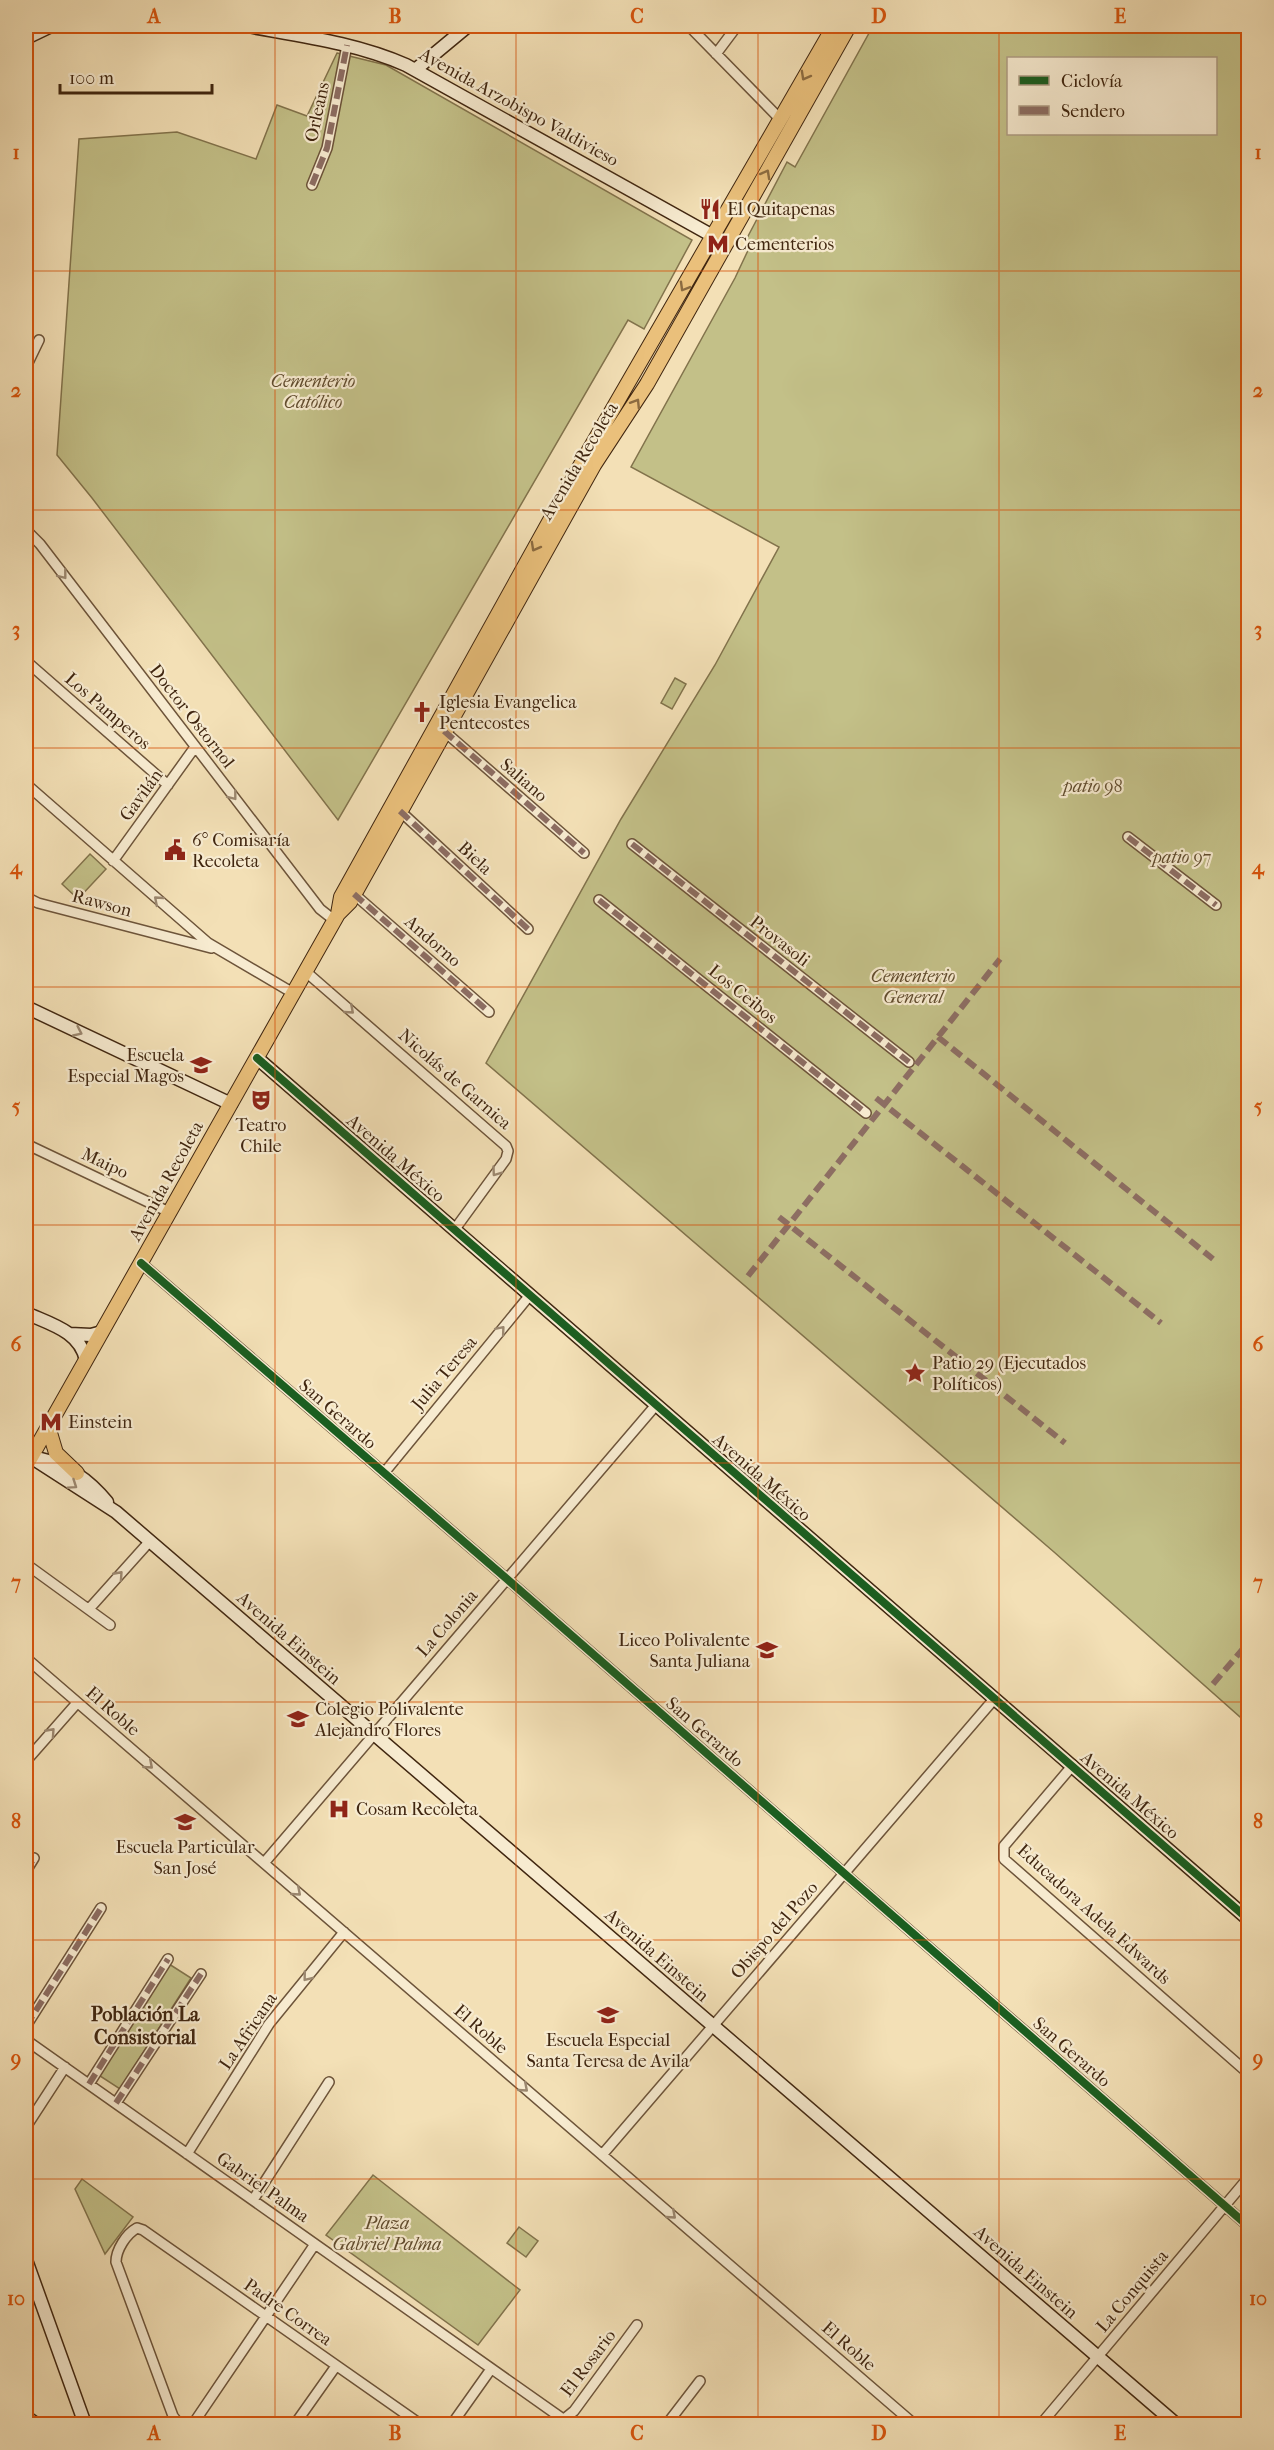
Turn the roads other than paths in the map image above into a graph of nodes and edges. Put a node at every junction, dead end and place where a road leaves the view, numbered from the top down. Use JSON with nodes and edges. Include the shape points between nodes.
{"nodes":[{"id":1,"x":30,"y":26,"type":"edge"},
{"id":2,"x":51,"y":26,"type":"edge"},
{"id":3,"x":247,"y":26,"type":"edge"},
{"id":4,"x":468,"y":26,"type":"edge"},
{"id":5,"x":688,"y":26,"type":"edge"},
{"id":6,"x":737,"y":26,"type":"edge"},
{"id":7,"x":834,"y":26,"type":"edge"},
{"id":8,"x":849,"y":26,"type":"edge"},
{"id":9,"x":26,"y":29,"type":"edge"},
{"id":10,"x":26,"y":38,"type":"edge"},
{"id":11,"x":347,"y":45,"type":"junction"},
{"id":12,"x":716,"y":54,"type":"junction"},
{"id":13,"x":415,"y":70,"type":"junction"},
{"id":14,"x":781,"y":120,"type":"junction"},
{"id":15,"x":312,"y":184,"type":"dead end"},
{"id":16,"x":713,"y":236,"type":"junction"},
{"id":17,"x":727,"y":244,"type":"junction"},
{"id":18,"x":39,"y":340,"type":"dead end"},
{"id":19,"x":26,"y":367,"type":"edge"},
{"id":20,"x":26,"y":530,"type":"edge"},
{"id":21,"x":26,"y":661,"type":"edge"},
{"id":22,"x":444,"y":731,"type":"junction"},
{"id":23,"x":195,"y":747,"type":"junction"},
{"id":24,"x":26,"y":784,"type":"edge"},
{"id":25,"x":168,"y":785,"type":"junction"},
{"id":26,"x":400,"y":811,"type":"junction"},
{"id":27,"x":1128,"y":837,"type":"dead end"},
{"id":28,"x":632,"y":844,"type":"dead end"},
{"id":29,"x":584,"y":853,"type":"dead end"},
{"id":30,"x":113,"y":861,"type":"junction"},
{"id":31,"x":354,"y":894,"type":"junction"},
{"id":32,"x":26,"y":897,"type":"edge"},
{"id":33,"x":599,"y":900,"type":"dead end"},
{"id":34,"x":1216,"y":905,"type":"dead end"},
{"id":35,"x":336,"y":917,"type":"junction"},
{"id":36,"x":180,"y":920,"type":"junction"},
{"id":37,"x":528,"y":929,"type":"dead end"},
{"id":38,"x":170,"y":938,"type":"junction"},
{"id":39,"x":219,"y":951,"type":"junction"},
{"id":40,"x":305,"y":972,"type":"junction"},
{"id":41,"x":293,"y":993,"type":"junction"},
{"id":42,"x":26,"y":1007,"type":"edge"},
{"id":43,"x":489,"y":1012,"type":"dead end"},
{"id":44,"x":257,"y":1058,"type":"junction"},
{"id":45,"x":909,"y":1062,"type":"dead end"},
{"id":46,"x":231,"y":1104,"type":"junction"},
{"id":47,"x":866,"y":1113,"type":"dead end"},
{"id":48,"x":26,"y":1144,"type":"edge"},
{"id":49,"x":170,"y":1212,"type":"junction"},
{"id":50,"x":455,"y":1229,"type":"junction"},
{"id":51,"x":141,"y":1263,"type":"junction"},
{"id":52,"x":530,"y":1295,"type":"junction"},
{"id":53,"x":26,"y":1313,"type":"edge"},
{"id":54,"x":102,"y":1332,"type":"junction"},
{"id":55,"x":70,"y":1334,"type":"junction"},
{"id":56,"x":86,"y":1360,"type":"junction"},
{"id":57,"x":656,"y":1405,"type":"junction"},
{"id":58,"x":48,"y":1426,"type":"junction"},
{"id":59,"x":27,"y":1459,"type":"edge"},
{"id":60,"x":76,"y":1473,"type":"junction"},
{"id":61,"x":384,"y":1473,"type":"junction"},
{"id":62,"x":116,"y":1512,"type":"junction"},
{"id":63,"x":150,"y":1541,"type":"junction"},
{"id":64,"x":26,"y":1564,"type":"edge"},
{"id":65,"x":507,"y":1579,"type":"junction"},
{"id":66,"x":89,"y":1609,"type":"junction"},
{"id":67,"x":110,"y":1625,"type":"dead end"},
{"id":68,"x":26,"y":1658,"type":"edge"},
{"id":69,"x":995,"y":1698,"type":"junction"},
{"id":70,"x":77,"y":1703,"type":"junction"},
{"id":71,"x":373,"y":1735,"type":"junction"},
{"id":72,"x":26,"y":1761,"type":"edge"},
{"id":73,"x":1073,"y":1765,"type":"junction"},
{"id":74,"x":34,"y":1858,"type":"dead end"},
{"id":75,"x":264,"y":1863,"type":"junction"},
{"id":76,"x":26,"y":1871,"type":"edge"},
{"id":77,"x":844,"y":1874,"type":"junction"},
{"id":78,"x":101,"y":1908,"type":"dead end"},
{"id":79,"x":1248,"y":1919,"type":"edge"},
{"id":80,"x":344,"y":1932,"type":"junction"},
{"id":81,"x":168,"y":1959,"type":"dead end"},
{"id":82,"x":201,"y":1974,"type":"dead end"},
{"id":83,"x":26,"y":2025,"type":"edge"},
{"id":84,"x":713,"y":2026,"type":"junction"},
{"id":85,"x":26,"y":2040,"type":"edge"},
{"id":86,"x":65,"y":2067,"type":"junction"},
{"id":87,"x":1248,"y":2073,"type":"edge"},
{"id":88,"x":329,"y":2082,"type":"dead end"},
{"id":89,"x":89,"y":2084,"type":"junction"},
{"id":90,"x":116,"y":2103,"type":"junction"},
{"id":91,"x":26,"y":2127,"type":"edge"},
{"id":92,"x":187,"y":2154,"type":"junction"},
{"id":93,"x":602,"y":2155,"type":"junction"},
{"id":94,"x":1248,"y":2178,"type":"edge"},
{"id":95,"x":253,"y":2200,"type":"junction"},
{"id":96,"x":1225,"y":2206,"type":"junction"},
{"id":97,"x":1248,"y":2226,"type":"edge"},
{"id":98,"x":315,"y":2244,"type":"junction"},
{"id":99,"x":26,"y":2260,"type":"edge"},
{"id":100,"x":29,"y":2283,"type":"edge"},
{"id":101,"x":266,"y":2316,"type":"junction"},
{"id":102,"x":637,"y":2325,"type":"dead end"},
{"id":103,"x":1098,"y":2357,"type":"junction"},
{"id":104,"x":336,"y":2366,"type":"junction"},
{"id":105,"x":491,"y":2369,"type":"junction"},
{"id":106,"x":700,"y":2381,"type":"dead end"},
{"id":107,"x":26,"y":2417,"type":"edge"},
{"id":108,"x":564,"y":2423,"type":"edge"},
{"id":109,"x":36,"y":2424,"type":"edge"},
{"id":110,"x":85,"y":2424,"type":"edge"},
{"id":111,"x":179,"y":2424,"type":"edge"},
{"id":112,"x":192,"y":2424,"type":"edge"},
{"id":113,"x":295,"y":2424,"type":"edge"},
{"id":114,"x":420,"y":2424,"type":"edge"},
{"id":115,"x":452,"y":2424,"type":"edge"},
{"id":116,"x":667,"y":2424,"type":"edge"},
{"id":117,"x":914,"y":2424,"type":"edge"},
{"id":118,"x":1041,"y":2424,"type":"edge"},
{"id":119,"x":1176,"y":2424,"type":"edge"}],
"edges":[{"from":1,"to":9,"type":"main road"},
{"from":2,"to":10,"type":"main road"},
{"from":3,"to":11,"type":"main road","name":"Avenida Arzobispo Valdivieso"},
{"from":4,"to":13,"type":"main road"},
{"from":5,"to":12,"type":"street"},
{"from":6,"to":12,"type":"street"},
{"from":7,"to":14,"type":"main road","name":"Avenida Recoleta","one_way":true},
{"from":17,"to":8,"type":"main road","name":"Avenida Recoleta","one_way":true},
{"from":11,"to":13,"type":"main road","name":"Avenida Arzobispo Valdivieso"},
{"from":11,"to":15,"type":"street","name":"Orleans","via":[[327,148]]},
{"from":12,"to":14,"type":"street"},
{"from":13,"to":16,"type":"main road","name":"Avenida Arzobispo Valdivieso"},
{"from":14,"to":16,"type":"main road","name":"Avenida Recoleta"},
{"from":16,"to":17,"type":"main road","name":"Avenida Arzobispo Valdivieso"},
{"from":16,"to":35,"type":"main road","name":"Avenida Recoleta","one_way":true,"via":[[430,734],[341,897]]},
{"from":22,"to":17,"type":"main road","name":"Avenida Recoleta","one_way":true,"via":[[594,465],[638,399]]},
{"from":18,"to":19,"type":"street"},
{"from":20,"to":23,"type":"street","name":"Doctor Ostornol","one_way":true},
{"from":21,"to":25,"type":"street","name":"Los Pamperos"},
{"from":22,"to":26,"type":"main road","name":"Avenida Recoleta"},
{"from":22,"to":29,"type":"street","name":"Saliano"},
{"from":23,"to":25,"type":"street","name":"Gavilán"},
{"from":23,"to":35,"type":"street","name":"Doctor Ostornol","one_way":true,"via":[[320,909]]},
{"from":24,"to":30,"type":"street"},
{"from":25,"to":30,"type":"street","name":"Gavilán"},
{"from":26,"to":31,"type":"main road","name":"Avenida Recoleta"},
{"from":26,"to":37,"type":"street","name":"Biela"},
{"from":27,"to":34,"type":"street"},
{"from":28,"to":45,"type":"street","name":"Provasoli"},
{"from":36,"to":30,"type":"street","one_way":true},
{"from":31,"to":35,"type":"main road","name":"Avenida Recoleta"},
{"from":31,"to":43,"type":"street","name":"Andorno"},
{"from":32,"to":38,"type":"street","name":"Rawson"},
{"from":33,"to":47,"type":"street","name":"Los Ceibos"},
{"from":35,"to":40,"type":"main road","name":"Avenida Recoleta"},
{"from":36,"to":38,"type":"street"},
{"from":36,"to":39,"type":"street"},
{"from":38,"to":39,"type":"street","name":"Rawson"},
{"from":39,"to":41,"type":"street"},
{"from":40,"to":41,"type":"main road","name":"Avenida Recoleta"},
{"from":40,"to":50,"type":"street","name":"Nicolás de Garnica","one_way":true,"via":[[506,1146],[506,1159]]},
{"from":41,"to":44,"type":"main road","name":"Avenida Recoleta"},
{"from":42,"to":46,"type":"main road","one_way":true},
{"from":44,"to":46,"type":"main road","name":"Avenida Recoleta"},
{"from":44,"to":50,"type":"main road","name":"Avenida México"},
{"from":46,"to":49,"type":"main road","name":"Avenida Recoleta"},
{"from":48,"to":49,"type":"street","name":"Maipo"},
{"from":49,"to":51,"type":"main road","name":"Avenida Recoleta"},
{"from":50,"to":52,"type":"main road","name":"Avenida México"},
{"from":51,"to":54,"type":"main road","name":"Avenida Recoleta"},
{"from":51,"to":61,"type":"street","name":"San Gerardo"},
{"from":52,"to":57,"type":"main road","name":"Avenida México"},
{"from":61,"to":52,"type":"street","name":"Julia Teresa","one_way":true},
{"from":53,"to":55,"type":"main road"},
{"from":54,"to":55,"type":"main road"},
{"from":54,"to":56,"type":"main road","name":"Avenida Recoleta"},
{"from":55,"to":56,"type":"main road","via":[[78,1341]]},
{"from":56,"to":58,"type":"main road","name":"Avenida Recoleta"},
{"from":57,"to":65,"type":"street","name":"La Colonia"},
{"from":57,"to":69,"type":"main road","name":"Avenida México"},
{"from":58,"to":59,"type":"main road","name":"Avenida Recoleta"},
{"from":58,"to":60,"type":"main road","via":[[56,1453]]},
{"from":59,"to":60,"type":"main road","name":"Avenida Einstein","via":[[53,1462]]},
{"from":59,"to":62,"type":"main road","name":"Avenida Einstein","one_way":true},
{"from":60,"to":62,"type":"main road","name":"Avenida Einstein"},
{"from":61,"to":65,"type":"street","name":"San Gerardo"},
{"from":62,"to":63,"type":"main road","name":"Avenida Einstein"},
{"from":66,"to":63,"type":"street","one_way":true},
{"from":63,"to":71,"type":"main road","name":"Avenida Einstein"},
{"from":64,"to":66,"type":"street"},
{"from":65,"to":71,"type":"street","name":"La Colonia"},
{"from":65,"to":77,"type":"street","name":"San Gerardo"},
{"from":66,"to":67,"type":"street"},
{"from":68,"to":70,"type":"street","name":"El Roble"},
{"from":69,"to":73,"type":"main road","name":"Avenida México"},
{"from":69,"to":77,"type":"street","name":"Obispo del Pozo"},
{"from":72,"to":70,"type":"street","one_way":true},
{"from":70,"to":75,"type":"street","name":"El Roble","one_way":true},
{"from":71,"to":75,"type":"street","name":"La Colonia"},
{"from":71,"to":84,"type":"main road","name":"Avenida Einstein"},
{"from":73,"to":79,"type":"main road","name":"Avenida México"},
{"from":73,"to":87,"type":"street","name":"Educadora Adela Edwards","via":[[1004,1846],[1004,1859]]},
{"from":74,"to":76,"type":"street"},
{"from":75,"to":80,"type":"street","name":"El Roble","one_way":true},
{"from":77,"to":84,"type":"street","name":"Obispo del Pozo"},
{"from":77,"to":96,"type":"street","name":"San Gerardo"},
{"from":78,"to":83,"type":"street"},
{"from":80,"to":92,"type":"street","name":"La Africana","one_way":true,"via":[[270,2024]]},
{"from":80,"to":93,"type":"street","name":"El Roble","one_way":true},
{"from":81,"to":89,"type":"street"},
{"from":82,"to":90,"type":"street"},
{"from":84,"to":93,"type":"street","name":"Obispo del Pozo"},
{"from":84,"to":103,"type":"main road","name":"Avenida Einstein"},
{"from":85,"to":86,"type":"street","name":"Gabriel Palma"},
{"from":86,"to":89,"type":"street","name":"Gabriel Palma"},
{"from":86,"to":91,"type":"street"},
{"from":88,"to":95,"type":"street"},
{"from":89,"to":90,"type":"street","name":"Gabriel Palma"},
{"from":90,"to":92,"type":"street","name":"Gabriel Palma"},
{"from":92,"to":95,"type":"street","name":"Gabriel Palma"},
{"from":93,"to":117,"type":"street","name":"El Roble","one_way":true},
{"from":94,"to":96,"type":"street","name":"La Conquista"},
{"from":95,"to":98,"type":"street","name":"Gabriel Palma"},
{"from":96,"to":97,"type":"street","name":"San Gerardo"},
{"from":96,"to":103,"type":"street","name":"La Conquista"},
{"from":98,"to":101,"type":"street"},
{"from":98,"to":105,"type":"street","name":"Gabriel Palma"},
{"from":99,"to":100,"type":"main road"},
{"from":100,"to":110,"type":"main road"},
{"from":101,"to":104,"type":"street","name":"Padre Correa"},
{"from":101,"to":111,"type":"street","name":"Padre Correa","via":[[143,2230],[131,2231],[116,2262]]},
{"from":101,"to":112,"type":"street"},
{"from":102,"to":108,"type":"street","name":"El Rosario"},
{"from":103,"to":118,"type":"street","name":"La Conquista"},
{"from":103,"to":119,"type":"main road","name":"Avenida Einstein"},
{"from":104,"to":113,"type":"street"},
{"from":104,"to":114,"type":"street","name":"Padre Correa"},
{"from":105,"to":108,"type":"street","name":"Gabriel Palma"},
{"from":105,"to":115,"type":"street"},
{"from":106,"to":116,"type":"street"},
{"from":107,"to":109,"type":"main road"}]}
